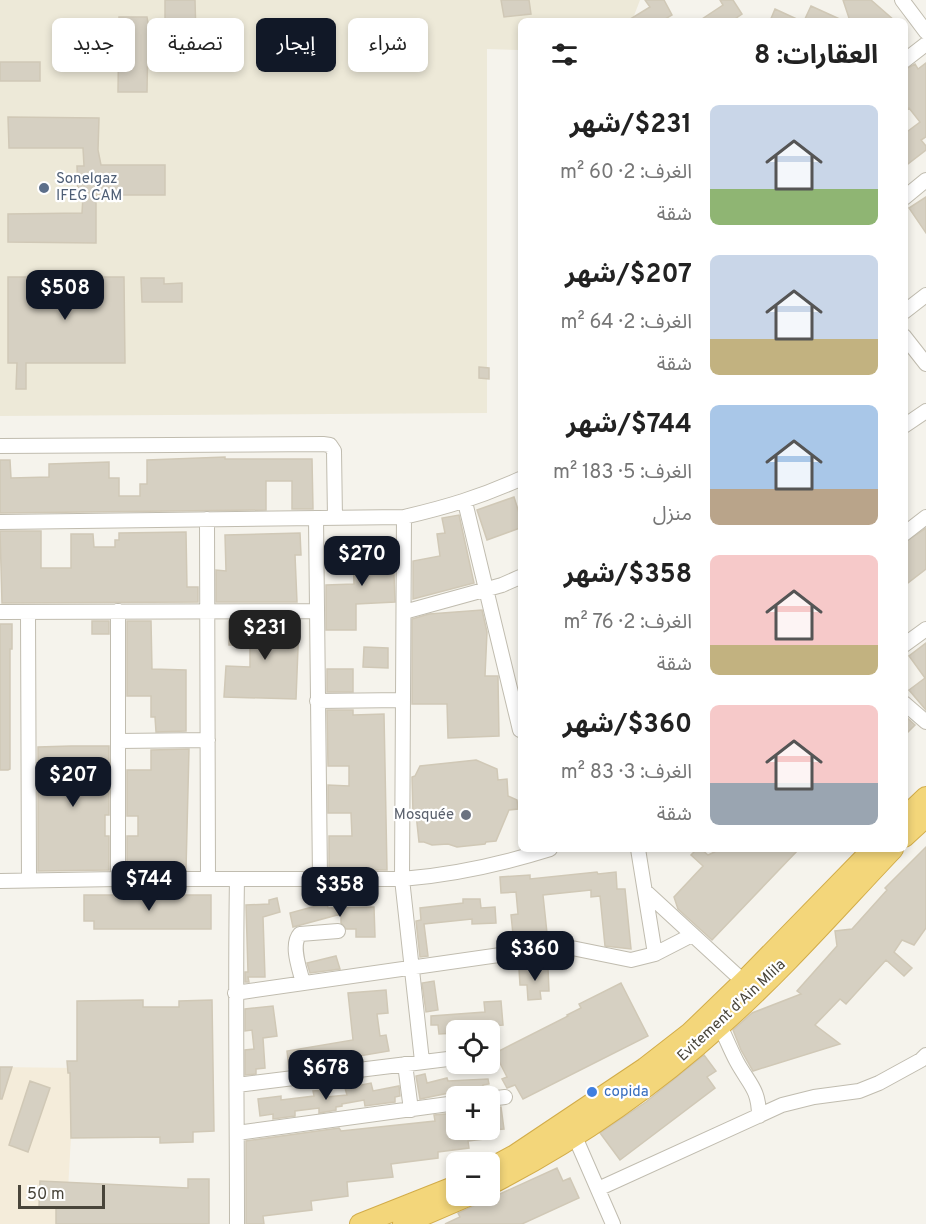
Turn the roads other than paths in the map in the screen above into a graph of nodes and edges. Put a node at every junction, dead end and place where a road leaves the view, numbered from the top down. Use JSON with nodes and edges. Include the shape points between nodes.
{"nodes":[{"id":1,"x":902,"y":0,"type":"edge"},
{"id":2,"x":926,"y":32,"type":"edge"},
{"id":3,"x":926,"y":44,"type":"edge"},
{"id":4,"x":908,"y":58,"type":"edge"},
{"id":5,"x":926,"y":180,"type":"edge"},
{"id":6,"x":908,"y":193,"type":"edge"},
{"id":7,"x":926,"y":295,"type":"edge"},
{"id":8,"x":908,"y":309,"type":"edge"},
{"id":9,"x":908,"y":341,"type":"edge"},
{"id":10,"x":926,"y":364,"type":"edge"},
{"id":11,"x":926,"y":411,"type":"edge"},
{"id":12,"x":908,"y":423,"type":"edge"},
{"id":13,"x":0,"y":446,"type":"edge"},
{"id":14,"x":518,"y":480,"type":"edge"},
{"id":15,"x":465,"y":502,"type":"junction"},
{"id":16,"x":404,"y":517,"type":"junction"},
{"id":17,"x":926,"y":517,"type":"edge"},
{"id":18,"x":316,"y":518,"type":"junction"},
{"id":19,"x":334,"y":518,"type":"junction"},
{"id":20,"x":207,"y":519,"type":"junction"},
{"id":21,"x":0,"y":522,"type":"edge"},
{"id":22,"x":908,"y":531,"type":"edge"},
{"id":23,"x":518,"y":578,"type":"edge"},
{"id":24,"x":487,"y":589,"type":"junction"},
{"id":25,"x":118,"y":610,"type":"junction"},
{"id":26,"x":208,"y":611,"type":"junction"},
{"id":27,"x":316,"y":611,"type":"junction"},
{"id":28,"x":0,"y":612,"type":"edge"},
{"id":29,"x":28,"y":612,"type":"junction"},
{"id":30,"x":404,"y":612,"type":"junction"},
{"id":31,"x":926,"y":629,"type":"edge"},
{"id":32,"x":908,"y":642,"type":"edge"},
{"id":33,"x":403,"y":700,"type":"junction"},
{"id":34,"x":317,"y":701,"type":"junction"},
{"id":35,"x":908,"y":706,"type":"edge"},
{"id":36,"x":518,"y":721,"type":"edge"},
{"id":37,"x":926,"y":722,"type":"edge"},
{"id":38,"x":208,"y":740,"type":"junction"},
{"id":39,"x":118,"y":741,"type":"junction"},
{"id":40,"x":926,"y":797,"type":"edge"},
{"id":41,"x":908,"y":814,"type":"edge"},
{"id":42,"x":926,"y":817,"type":"edge"},
{"id":43,"x":908,"y":833,"type":"edge"},
{"id":44,"x":536,"y":852,"type":"edge"},
{"id":45,"x":639,"y":852,"type":"edge"},
{"id":46,"x":870,"y":852,"type":"edge"},
{"id":47,"x":890,"y":852,"type":"edge"},
{"id":48,"x":118,"y":879,"type":"junction"},
{"id":49,"x":208,"y":879,"type":"junction"},
{"id":50,"x":237,"y":879,"type":"junction"},
{"id":51,"x":320,"y":879,"type":"junction"},
{"id":52,"x":402,"y":879,"type":"junction"},
{"id":53,"x":29,"y":880,"type":"junction"},
{"id":54,"x":0,"y":881,"type":"edge"},
{"id":55,"x":645,"y":891,"type":"junction"},
{"id":56,"x":338,"y":931,"type":"dead end"},
{"id":57,"x":693,"y":935,"type":"junction"},
{"id":58,"x":655,"y":954,"type":"junction"},
{"id":59,"x":413,"y":968,"type":"junction"},
{"id":60,"x":744,"y":982,"type":"junction"},
{"id":61,"x":303,"y":983,"type":"junction"},
{"id":62,"x":235,"y":993,"type":"junction"},
{"id":63,"x":720,"y":1026,"type":"junction"},
{"id":64,"x":926,"y":1055,"type":"edge"},
{"id":65,"x":446,"y":1059,"type":"edge"},
{"id":66,"x":422,"y":1061,"type":"junction"},
{"id":67,"x":405,"y":1064,"type":"junction"},
{"id":68,"x":237,"y":1085,"type":"junction"},
{"id":69,"x":505,"y":1097,"type":"dead end"},
{"id":70,"x":500,"y":1098,"type":"edge"},
{"id":71,"x":446,"y":1105,"type":"edge"},
{"id":72,"x":411,"y":1110,"type":"junction"},
{"id":73,"x":759,"y":1116,"type":"junction"},
{"id":74,"x":571,"y":1129,"type":"junction"},
{"id":75,"x":237,"y":1133,"type":"junction"},
{"id":76,"x":500,"y":1163,"type":"edge"},
{"id":77,"x":500,"y":1177,"type":"edge"},
{"id":78,"x":446,"y":1190,"type":"edge"},
{"id":79,"x":598,"y":1190,"type":"junction"},
{"id":80,"x":446,"y":1205,"type":"edge"},
{"id":81,"x":237,"y":1224,"type":"edge"},
{"id":82,"x":360,"y":1224,"type":"edge"},
{"id":83,"x":403,"y":1224,"type":"edge"},
{"id":84,"x":613,"y":1224,"type":"edge"}],
"edges":[{"from":1,"to":2,"type":"street"},
{"from":3,"to":4,"type":"street"},
{"from":5,"to":6,"type":"street"},
{"from":7,"to":8,"type":"street"},
{"from":9,"to":10,"type":"street"},
{"from":11,"to":12,"type":"street"},
{"from":13,"to":19,"type":"street","via":[[323,444],[334,451]]},
{"from":14,"to":15,"type":"street"},
{"from":15,"to":16,"type":"street"},
{"from":15,"to":24,"type":"street"},
{"from":16,"to":19,"type":"street"},
{"from":16,"to":30,"type":"street"},
{"from":17,"to":22,"type":"street"},
{"from":18,"to":19,"type":"street"},
{"from":18,"to":20,"type":"street"},
{"from":18,"to":27,"type":"street"},
{"from":20,"to":21,"type":"street"},
{"from":20,"to":26,"type":"street"},
{"from":23,"to":24,"type":"street"},
{"from":24,"to":30,"type":"street"},
{"from":24,"to":36,"type":"street"},
{"from":25,"to":26,"type":"street"},
{"from":25,"to":29,"type":"street"},
{"from":25,"to":39,"type":"street"},
{"from":26,"to":27,"type":"street"},
{"from":26,"to":38,"type":"street"},
{"from":27,"to":34,"type":"street"},
{"from":28,"to":29,"type":"street"},
{"from":29,"to":53,"type":"street"},
{"from":30,"to":33,"type":"street"},
{"from":31,"to":32,"type":"street"},
{"from":33,"to":34,"type":"street"},
{"from":33,"to":52,"type":"street"},
{"from":34,"to":51,"type":"street"},
{"from":35,"to":37,"type":"street"},
{"from":38,"to":39,"type":"street"},
{"from":38,"to":49,"type":"street"},
{"from":39,"to":48,"type":"street"},
{"from":40,"to":41,"type":"highway"},
{"from":42,"to":43,"type":"highway"},
{"from":44,"to":52,"type":"street","via":[[472,870]]},
{"from":45,"to":55,"type":"street"},
{"from":46,"to":60,"type":"highway","name":"Evitement d'Ain Mlila"},
{"from":47,"to":63,"type":"highway","name":"Evitement d'Ain Mlila"},
{"from":48,"to":49,"type":"street"},
{"from":48,"to":53,"type":"street"},
{"from":49,"to":50,"type":"street"},
{"from":50,"to":51,"type":"street"},
{"from":50,"to":62,"type":"street"},
{"from":51,"to":52,"type":"street"},
{"from":52,"to":59,"type":"street"},
{"from":53,"to":54,"type":"street"},
{"from":55,"to":57,"type":"street"},
{"from":55,"to":58,"type":"street"},
{"from":56,"to":61,"type":"street","via":[[300,934],[296,939]]},
{"from":57,"to":58,"type":"street"},
{"from":57,"to":60,"type":"street"},
{"from":58,"to":59,"type":"street","via":[[631,960],[562,946]]},
{"from":59,"to":61,"type":"street"},
{"from":59,"to":66,"type":"street"},
{"from":60,"to":74,"type":"highway","name":"Evitement d'Ain Mlila","via":[[690,1033]]},
{"from":61,"to":62,"type":"street"},
{"from":62,"to":68,"type":"street"},
{"from":63,"to":73,"type":"street","via":[[756,1091]]},
{"from":63,"to":74,"type":"highway","name":"Evitement d'Ain Mlila","via":[[609,1114]]},
{"from":64,"to":73,"type":"street","via":[[869,1087],[782,1105]]},
{"from":65,"to":66,"type":"street"},
{"from":66,"to":67,"type":"street"},
{"from":67,"to":68,"type":"street"},
{"from":67,"to":72,"type":"street"},
{"from":68,"to":75,"type":"street"},
{"from":69,"to":70,"type":"street"},
{"from":71,"to":72,"type":"street"},
{"from":72,"to":75,"type":"street"},
{"from":73,"to":79,"type":"street"},
{"from":74,"to":76,"type":"highway","name":"Evitement d'Ain Mlila"},
{"from":74,"to":77,"type":"highway","name":"Evitement d'Ain Mlila"},
{"from":74,"to":79,"type":"street"},
{"from":75,"to":81,"type":"street"},
{"from":78,"to":82,"type":"highway"},
{"from":79,"to":84,"type":"street"},
{"from":80,"to":83,"type":"highway"}]}
